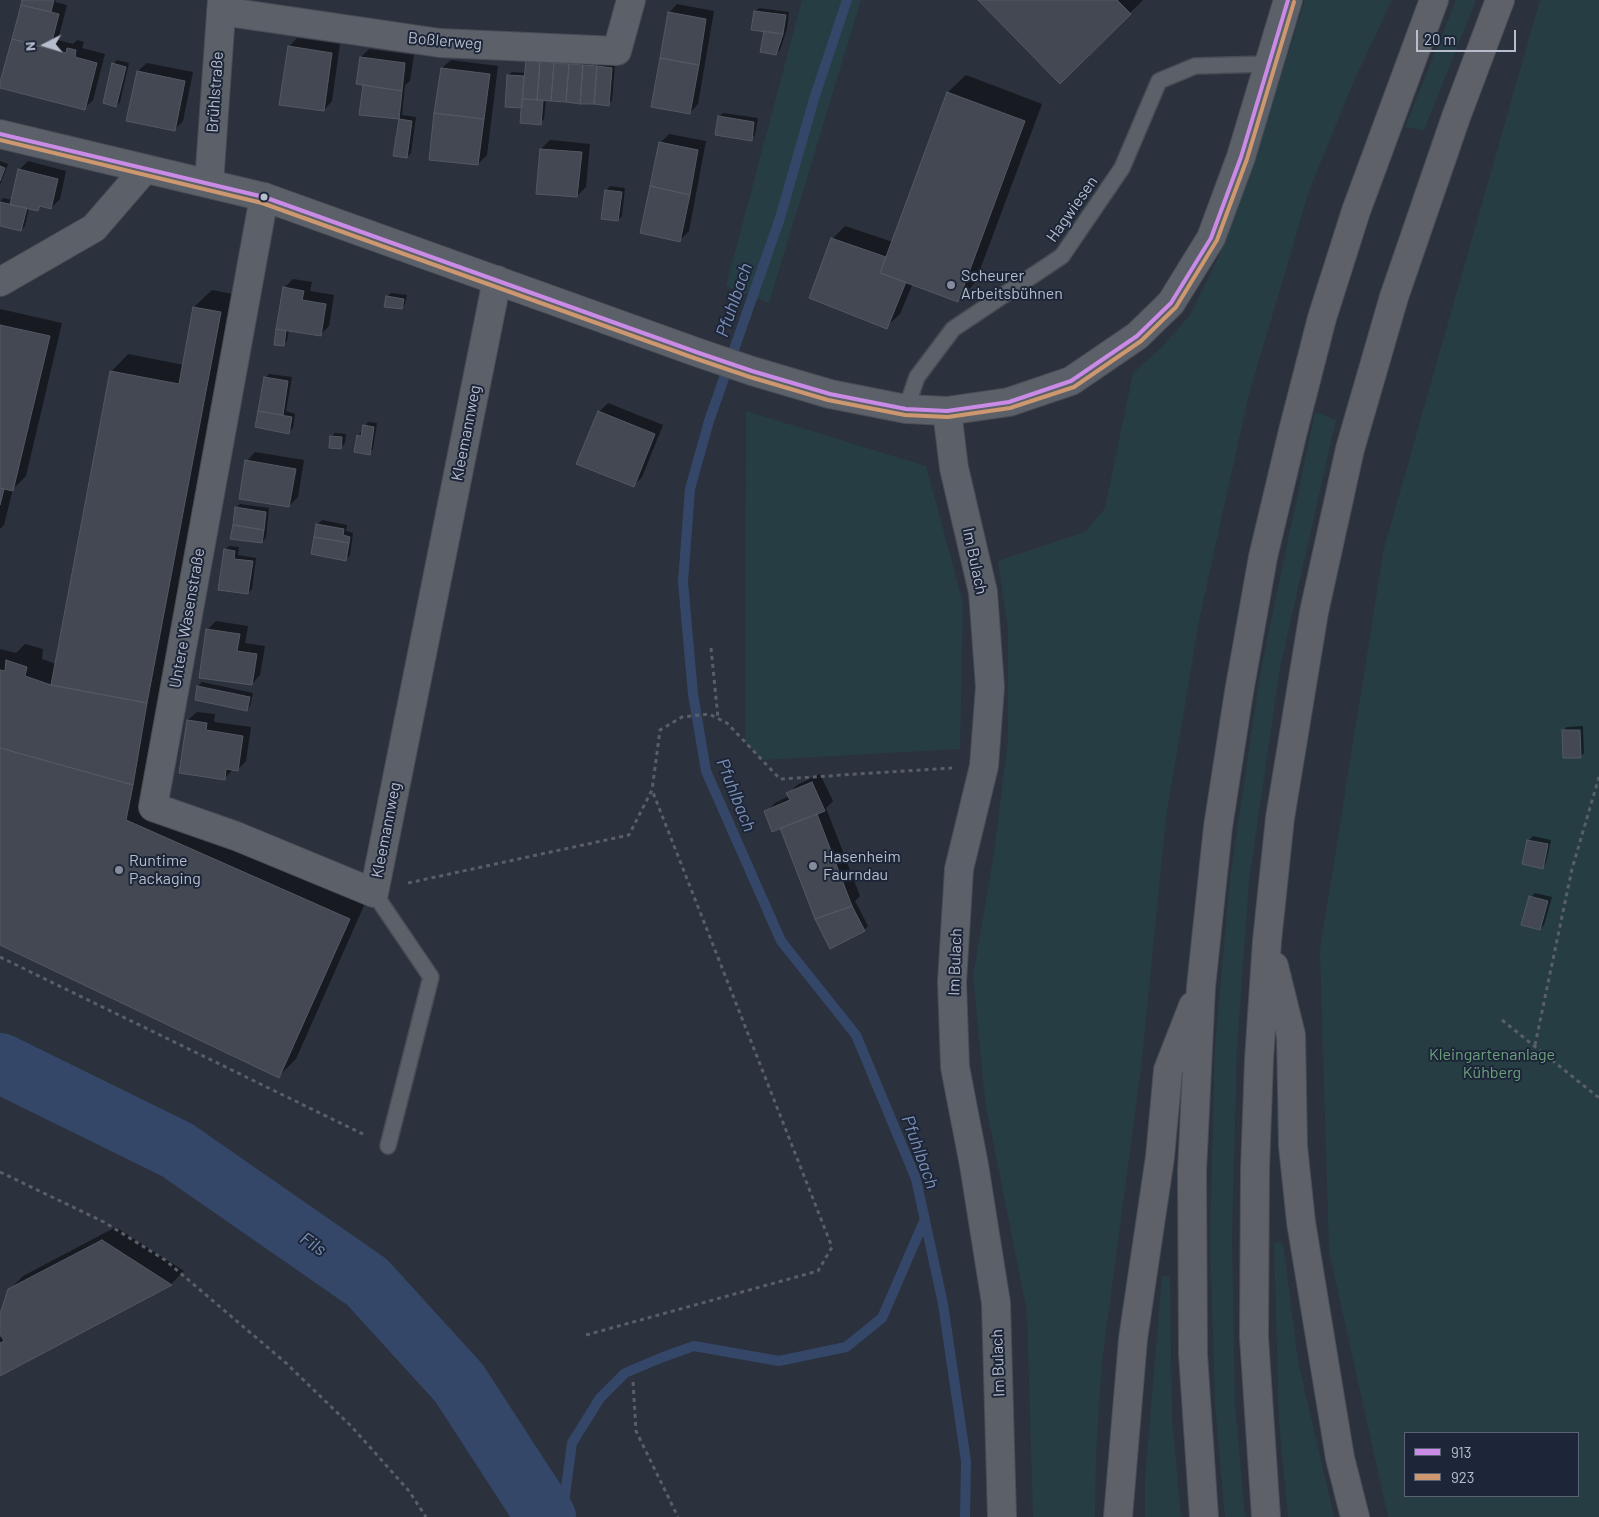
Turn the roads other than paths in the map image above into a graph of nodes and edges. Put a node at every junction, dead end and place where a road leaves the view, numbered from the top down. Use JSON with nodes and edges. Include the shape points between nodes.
{"nodes":[{"id":1,"x":630,"y":0,"type":"edge"},
{"id":2,"x":1288,"y":0,"type":"edge"},
{"id":3,"x":1434,"y":0,"type":"edge"},
{"id":4,"x":1500,"y":0,"type":"edge"},
{"id":5,"x":222,"y":6,"type":"edge"},
{"id":6,"x":1268,"y":64,"type":"junction"},
{"id":7,"x":0,"y":134,"type":"edge"},
{"id":8,"x":145,"y":169,"type":"junction"},
{"id":9,"x":209,"y":183,"type":"junction"},
{"id":10,"x":264,"y":197,"type":"junction"},
{"id":11,"x":497,"y":280,"type":"junction"},
{"id":12,"x":0,"y":282,"type":"edge"},
{"id":13,"x":906,"y":409,"type":"junction"},
{"id":14,"x":947,"y":411,"type":"junction"},
{"id":15,"x":374,"y":892,"type":"junction"},
{"id":16,"x":1267,"y":941,"type":"junction"},
{"id":17,"x":1201,"y":986,"type":"junction"},
{"id":18,"x":388,"y":1146,"type":"road end"},
{"id":19,"x":1002,"y":1517,"type":"edge"},
{"id":20,"x":1118,"y":1517,"type":"edge"},
{"id":21,"x":1204,"y":1517,"type":"edge"},
{"id":22,"x":1266,"y":1517,"type":"edge"},
{"id":23,"x":1355,"y":1517,"type":"edge"}],
"edges":[{"from":1,"to":5,"type":"street","name":"Boßlerweg","via":[[617,51],[440,43]]},
{"from":2,"to":6,"type":"street"},
{"from":3,"to":17,"type":"highway","via":[[1356,211],[1322,318],[1293,431],[1264,557],[1239,692],[1218,827]]},
{"from":4,"to":16,"type":"highway","via":[[1397,288],[1350,450],[1314,612],[1280,818]]},
{"from":5,"to":9,"type":"street","name":"Brühlstraße"},
{"from":6,"to":13,"type":"lane","name":"Hagwiesen","via":[[1195,66],[1159,81],[1122,168],[1062,256],[954,329],[917,377]]},
{"from":6,"to":14,"type":"street","via":[[1241,156],[1211,238],[1171,303],[1137,336],[1071,381],[1009,402]]},
{"from":7,"to":8,"type":"street"},
{"from":8,"to":9,"type":"street"},
{"from":8,"to":12,"type":"street","via":[[94,228]]},
{"from":9,"to":10,"type":"street"},
{"from":10,"to":11,"type":"street"},
{"from":10,"to":15,"type":"street","name":"Untere Wasenstraße","via":[[153,807],[236,836]]},
{"from":11,"to":13,"type":"street","via":[[752,371],[830,394]]},
{"from":11,"to":15,"type":"street","name":"Kleemannweg"},
{"from":13,"to":14,"type":"street"},
{"from":14,"to":19,"type":"street","name":"Im Bulach","via":[[954,468],[983,592],[990,687],[984,766],[959,870],[952,982],[955,1067],[996,1303]]},
{"from":15,"to":18,"type":"lane","name":"Kleemannweg","via":[[430,976]]},
{"from":16,"to":22,"type":"highway","via":[[1255,1169],[1254,1337]]},
{"from":16,"to":23,"type":"highway","via":[[1291,1035],[1293,1146],[1301,1222],[1340,1458]]},
{"from":17,"to":20,"type":"highway","via":[[1168,1070],[1160,1156],[1133,1339]]},
{"from":17,"to":21,"type":"highway","via":[[1192,1171],[1193,1354]]}]}
